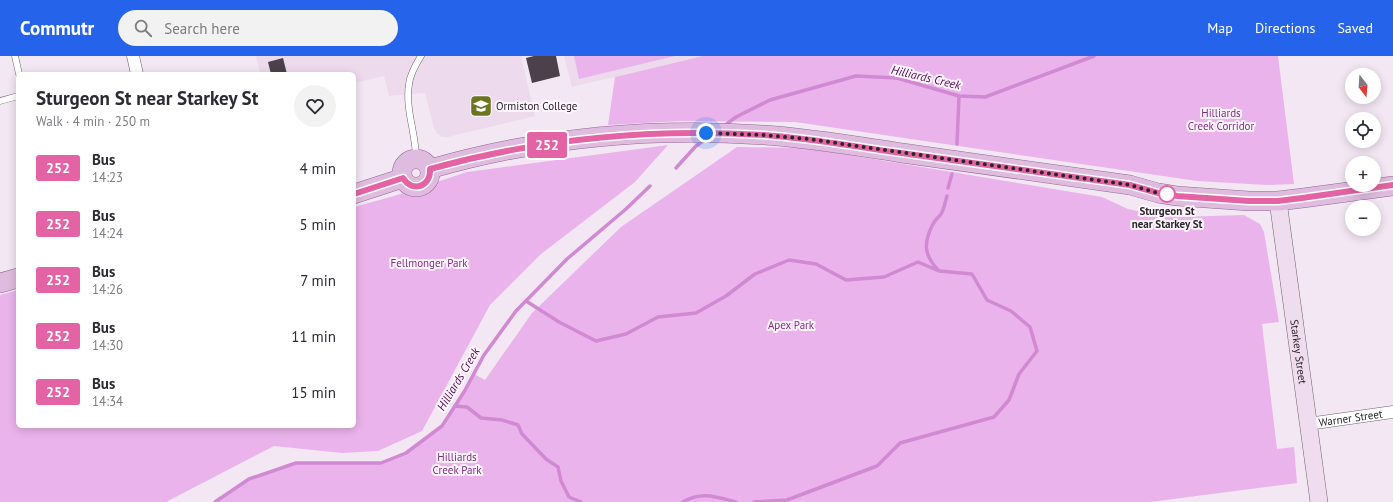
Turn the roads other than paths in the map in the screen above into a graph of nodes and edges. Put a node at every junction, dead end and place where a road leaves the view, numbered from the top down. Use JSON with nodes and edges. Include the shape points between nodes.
{"nodes":[{"id":1,"x":15,"y":56,"type":"edge"},
{"id":2,"x":133,"y":56,"type":"edge"},
{"id":3,"x":421,"y":56,"type":"edge"},
{"id":4,"x":19,"y":72,"type":"edge"},
{"id":5,"x":137,"y":72,"type":"edge"},
{"id":6,"x":16,"y":97,"type":"edge"},
{"id":7,"x":0,"y":101,"type":"edge"},
{"id":8,"x":423,"y":164,"type":"junction"},
{"id":9,"x":1393,"y":186,"type":"edge"},
{"id":10,"x":356,"y":193,"type":"edge"},
{"id":11,"x":1278,"y":201,"type":"junction"},
{"id":12,"x":16,"y":279,"type":"edge"},
{"id":13,"x":0,"y":283,"type":"edge"},
{"id":14,"x":1393,"y":412,"type":"edge"},
{"id":15,"x":1308,"y":424,"type":"junction"},
{"id":16,"x":1319,"y":502,"type":"edge"}],
"edges":[{"from":1,"to":4,"type":"lane"},
{"from":2,"to":5,"type":"street"},
{"from":3,"to":8,"type":"lane","via":[[409,84],[409,104],[416,146]]},
{"from":6,"to":7,"type":"lane"},
{"from":8,"to":10,"type":"main road","via":[[408,161],[404,165],[403,178]]},
{"from":8,"to":11,"type":"main road","via":[[533,146],[628,135],[763,135],[808,139],[1130,185],[1177,196]]},
{"from":9,"to":11,"type":"main road"},
{"from":11,"to":15,"type":"street","name":"Starkey Street"},
{"from":12,"to":13,"type":"main road"},
{"from":14,"to":15,"type":"street","name":"Warner Street"},
{"from":15,"to":16,"type":"street","name":"Starkey Street"}]}
